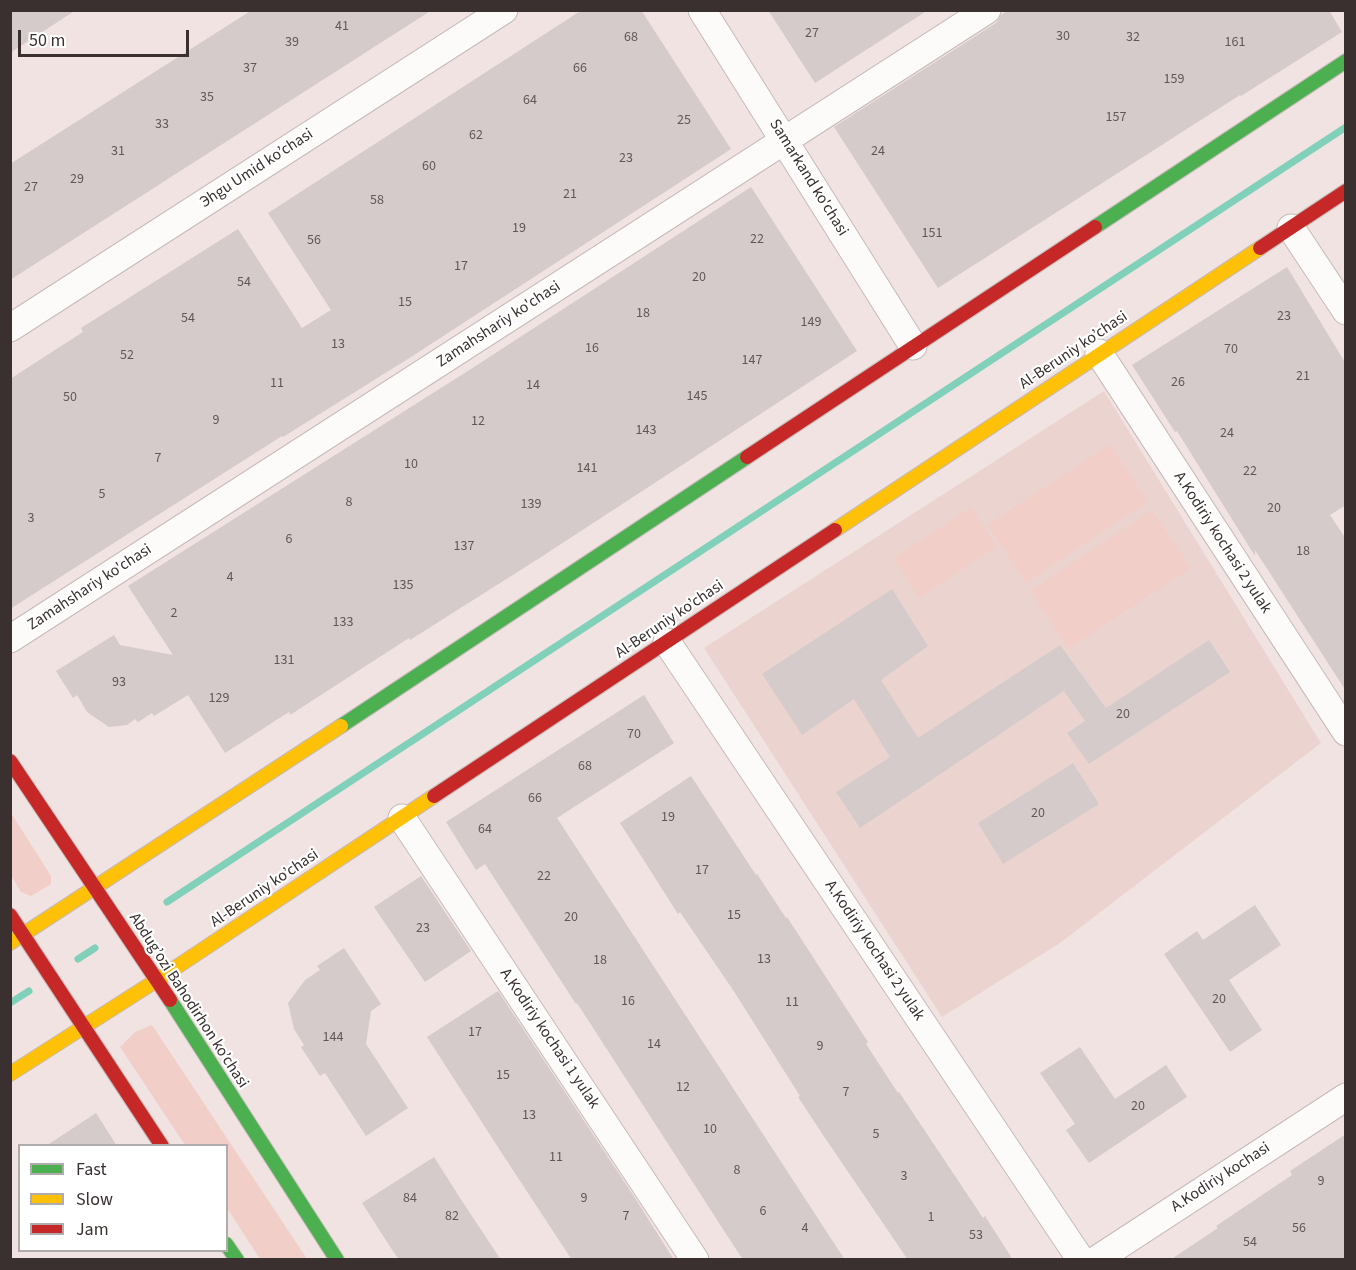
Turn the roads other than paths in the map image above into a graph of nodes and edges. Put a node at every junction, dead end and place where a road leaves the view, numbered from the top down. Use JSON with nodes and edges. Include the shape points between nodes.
{"nodes":[{"id":1,"x":504,"y":10,"type":"edge"},
{"id":2,"x":702,"y":10,"type":"edge"},
{"id":3,"x":987,"y":10,"type":"edge"},
{"id":4,"x":1346,"y":61,"type":"edge"},
{"id":5,"x":784,"y":141,"type":"junction"},
{"id":6,"x":1346,"y":191,"type":"edge"},
{"id":7,"x":1291,"y":228,"type":"junction"},
{"id":8,"x":1346,"y":311,"type":"edge"},
{"id":9,"x":10,"y":328,"type":"edge"},
{"id":10,"x":913,"y":346,"type":"junction"},
{"id":11,"x":1099,"y":353,"type":"junction"},
{"id":12,"x":10,"y":639,"type":"edge"},
{"id":13,"x":667,"y":642,"type":"junction"},
{"id":14,"x":1346,"y":732,"type":"edge"},
{"id":15,"x":10,"y":761,"type":"edge"},
{"id":16,"x":402,"y":818,"type":"junction"},
{"id":17,"x":94,"y":888,"type":"junction"},
{"id":18,"x":10,"y":915,"type":"edge"},
{"id":19,"x":23,"y":934,"type":"junction"},
{"id":20,"x":10,"y":943,"type":"edge"},
{"id":21,"x":157,"y":980,"type":"junction"},
{"id":22,"x":84,"y":1027,"type":"junction"},
{"id":23,"x":10,"y":1074,"type":"edge"},
{"id":24,"x":1346,"y":1096,"type":"edge"},
{"id":25,"x":161,"y":1144,"type":"edge"},
{"id":26,"x":228,"y":1247,"type":"edge"},
{"id":27,"x":237,"y":1260,"type":"edge"},
{"id":28,"x":337,"y":1260,"type":"edge"},
{"id":29,"x":695,"y":1260,"type":"edge"},
{"id":30,"x":1081,"y":1260,"type":"edge"},
{"id":31,"x":1096,"y":1260,"type":"edge"}],
"edges":[{"from":1,"to":9,"type":"street","name":"Эhgu Umid ko’chasi"},
{"from":2,"to":5,"type":"street","name":"Samarkand ko'chasi"},
{"from":3,"to":5,"type":"street","name":"Zamahshariy ko'chasi"},
{"from":4,"to":10,"type":"main road"},
{"from":5,"to":10,"type":"street","name":"Samarkand ko'chasi"},
{"from":5,"to":12,"type":"street","name":"Zamahshariy ko'chasi"},
{"from":6,"to":7,"type":"main road","name":"Al-Beruniy ko’chasi"},
{"from":7,"to":8,"type":"street"},
{"from":7,"to":11,"type":"main road","name":"Al-Beruniy ko’chasi"},
{"from":10,"to":17,"type":"main road"},
{"from":11,"to":13,"type":"main road","name":"Al-Beruniy ko’chasi"},
{"from":11,"to":14,"type":"street","name":"A.Kodiriy kochasi 2 yulak"},
{"from":13,"to":16,"type":"main road","name":"Al-Beruniy ko’chasi"},
{"from":13,"to":30,"type":"street","name":"A.Kodiriy kochasi 2 yulak"},
{"from":15,"to":17,"type":"main road","name":"Abdug’ozi Bahodirhon ko’chasi"},
{"from":16,"to":21,"type":"main road","name":"Al-Beruniy ko’chasi"},
{"from":16,"to":29,"type":"street","name":"A.Kodiriy kochasi 1 yulak"},
{"from":17,"to":19,"type":"main road"},
{"from":17,"to":21,"type":"main road","name":"Abdug’ozi Bahodirhon ko’chasi"},
{"from":18,"to":19,"type":"main road"},
{"from":19,"to":20,"type":"main road"},
{"from":19,"to":22,"type":"main road"},
{"from":21,"to":22,"type":"main road","name":"Al-Beruniy ko’chasi"},
{"from":21,"to":28,"type":"main road","name":"Abdug’ozi Bahodirhon ko’chasi"},
{"from":22,"to":23,"type":"main road","name":"Al-Beruniy ko’chasi"},
{"from":22,"to":25,"type":"main road"},
{"from":24,"to":31,"type":"street","name":"A.Kodiriy kochasi"},
{"from":26,"to":27,"type":"main road"}]}
